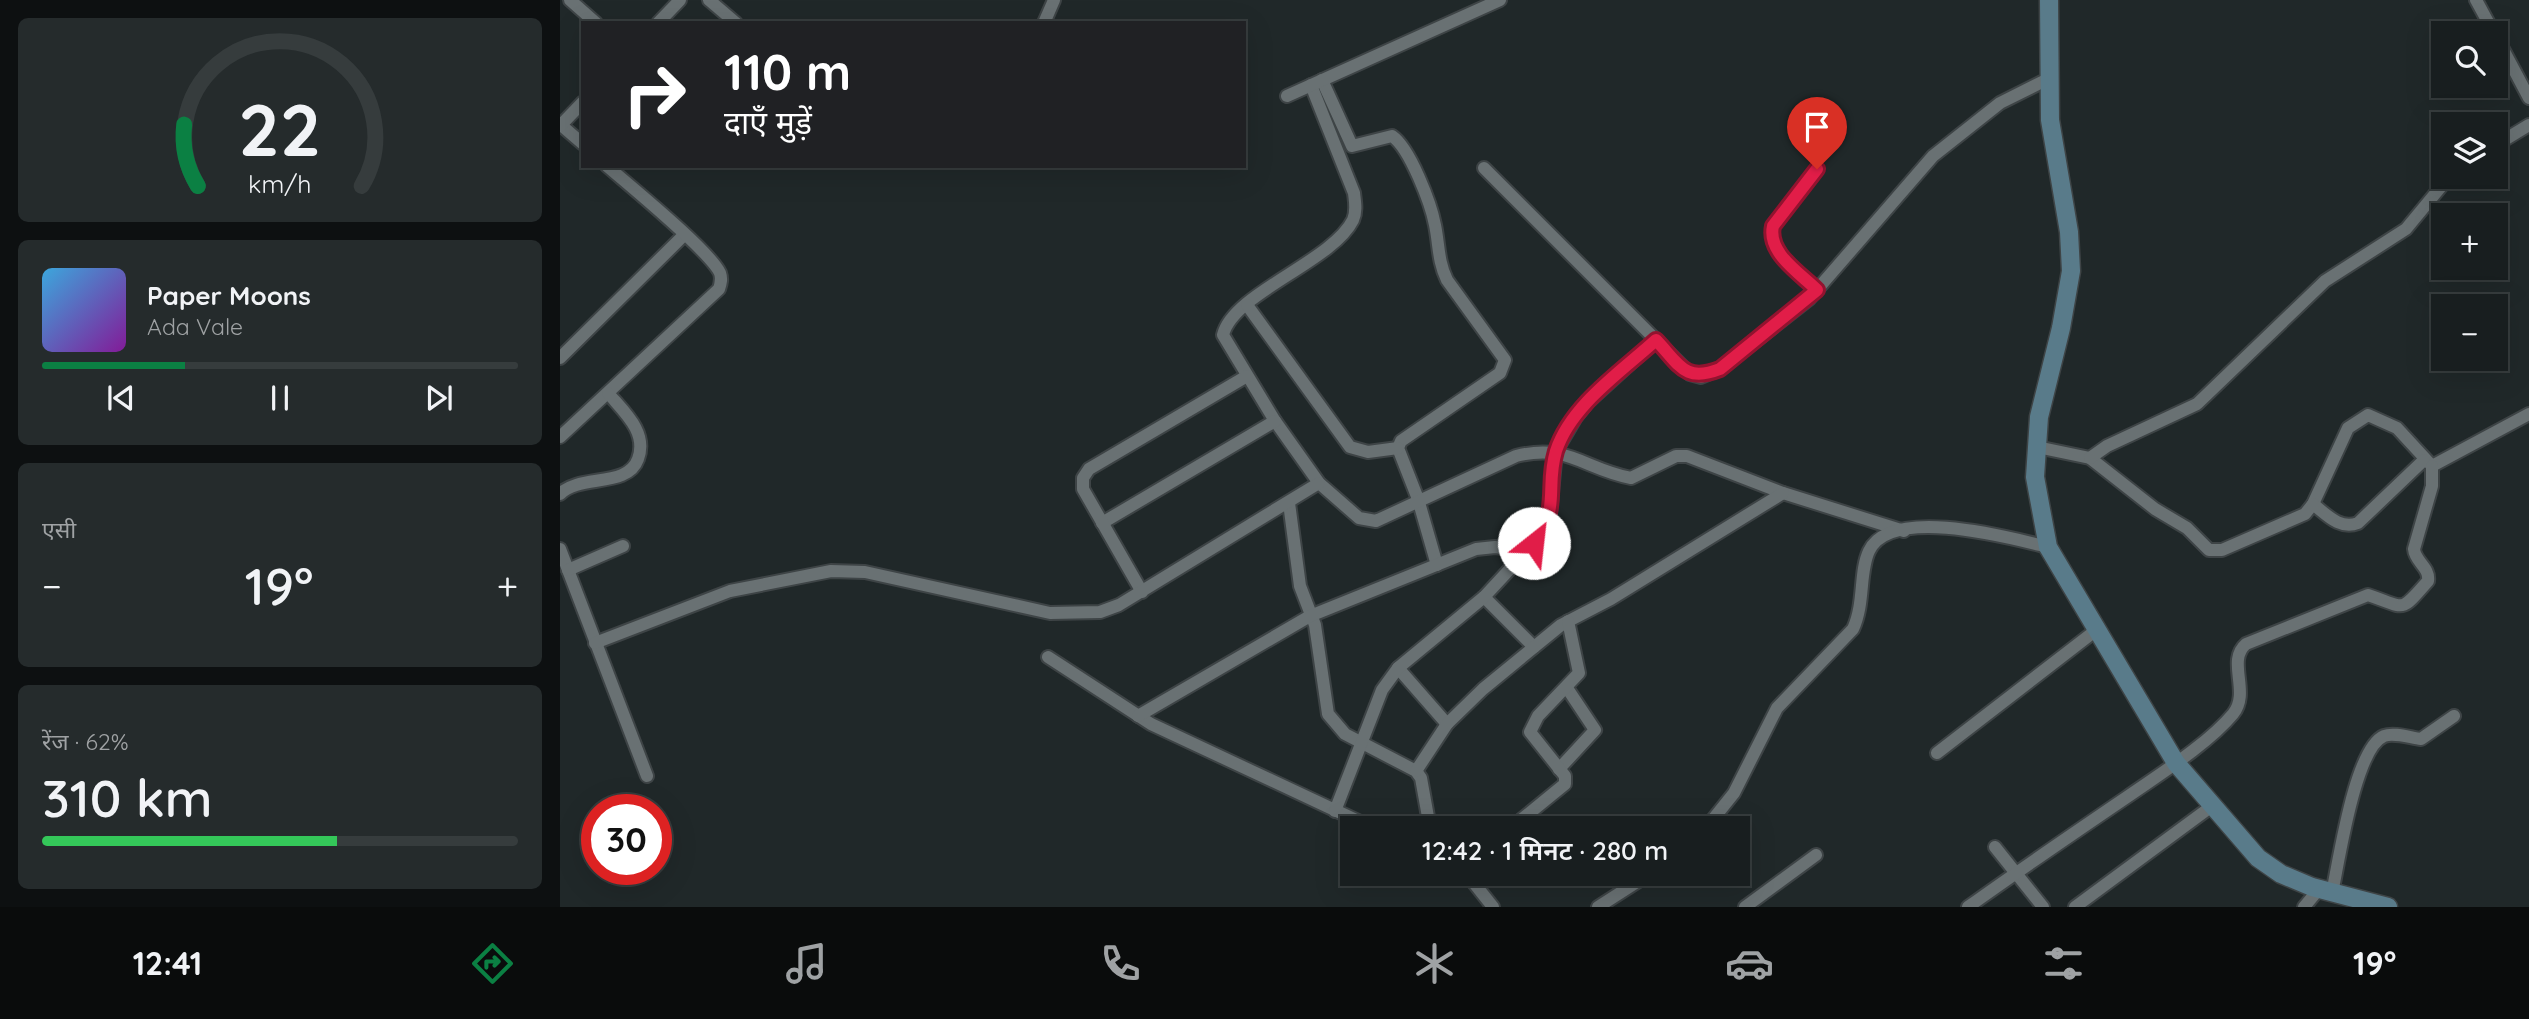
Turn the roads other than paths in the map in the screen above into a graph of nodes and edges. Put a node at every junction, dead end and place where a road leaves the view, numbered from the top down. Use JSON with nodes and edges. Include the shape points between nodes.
{"nodes":[{"id":1,"x":570,"y":0,"type":"edge"},
{"id":2,"x":680,"y":0,"type":"edge"},
{"id":3,"x":709,"y":0,"type":"edge"},
{"id":4,"x":1054,"y":0,"type":"edge"},
{"id":5,"x":1500,"y":0,"type":"edge"},
{"id":6,"x":2049,"y":0,"type":"edge"},
{"id":7,"x":2476,"y":0,"type":"edge"},
{"id":8,"x":594,"y":21,"type":"edge"},
{"id":9,"x":660,"y":21,"type":"edge"},
{"id":10,"x":734,"y":21,"type":"edge"},
{"id":11,"x":1045,"y":21,"type":"edge"},
{"id":12,"x":2487,"y":21,"type":"edge"},
{"id":13,"x":2508,"y":59,"type":"edge"},
{"id":14,"x":2048,"y":79,"type":"junction"},
{"id":15,"x":1316,"y":83,"type":"junction"},
{"id":16,"x":1287,"y":96,"type":"dead end"},
{"id":17,"x":2529,"y":98,"type":"edge"},
{"id":18,"x":581,"y":104,"type":"edge"},
{"id":19,"x":560,"y":125,"type":"edge"},
{"id":20,"x":2529,"y":125,"type":"edge"},
{"id":21,"x":2508,"y":138,"type":"edge"},
{"id":22,"x":581,"y":142,"type":"edge"},
{"id":23,"x":609,"y":168,"type":"edge"},
{"id":24,"x":1484,"y":168,"type":"dead end"},
{"id":25,"x":1817,"y":169,"type":"dead end"},
{"id":26,"x":2439,"y":189,"type":"edge"},
{"id":27,"x":684,"y":235,"type":"junction"},
{"id":28,"x":1817,"y":290,"type":"junction"},
{"id":29,"x":1247,"y":305,"type":"junction"},
{"id":30,"x":1656,"y":340,"type":"junction"},
{"id":31,"x":560,"y":358,"type":"edge"},
{"id":32,"x":1247,"y":376,"type":"junction"},
{"id":33,"x":608,"y":393,"type":"junction"},
{"id":34,"x":2529,"y":414,"type":"edge"},
{"id":35,"x":1275,"y":421,"type":"junction"},
{"id":36,"x":560,"y":437,"type":"edge"},
{"id":37,"x":2037,"y":447,"type":"junction"},
{"id":38,"x":1398,"y":448,"type":"junction"},
{"id":39,"x":1556,"y":451,"type":"junction"},
{"id":40,"x":2091,"y":458,"type":"junction"},
{"id":41,"x":2428,"y":463,"type":"junction"},
{"id":42,"x":1319,"y":483,"type":"junction"},
{"id":43,"x":1783,"y":493,"type":"junction"},
{"id":44,"x":560,"y":494,"type":"edge"},
{"id":45,"x":1418,"y":499,"type":"junction"},
{"id":46,"x":1289,"y":503,"type":"junction"},
{"id":47,"x":2313,"y":504,"type":"junction"},
{"id":48,"x":1102,"y":523,"type":"junction"},
{"id":49,"x":1904,"y":531,"type":"junction"},
{"id":50,"x":623,"y":546,"type":"dead end"},
{"id":51,"x":2048,"y":547,"type":"junction"},
{"id":52,"x":560,"y":549,"type":"edge"},
{"id":53,"x":1526,"y":551,"type":"junction"},
{"id":54,"x":1437,"y":565,"type":"junction"},
{"id":55,"x":568,"y":570,"type":"junction"},
{"id":56,"x":1142,"y":592,"type":"junction"},
{"id":57,"x":1484,"y":597,"type":"junction"},
{"id":58,"x":1310,"y":616,"type":"junction"},
{"id":59,"x":1568,"y":621,"type":"junction"},
{"id":60,"x":2095,"y":631,"type":"junction"},
{"id":61,"x":595,"y":643,"type":"junction"},
{"id":62,"x":1534,"y":647,"type":"junction"},
{"id":63,"x":1048,"y":657,"type":"dead end"},
{"id":64,"x":1398,"y":668,"type":"junction"},
{"id":65,"x":1567,"y":688,"type":"junction"},
{"id":66,"x":1138,"y":716,"type":"junction"},
{"id":67,"x":2455,"y":716,"type":"dead end"},
{"id":68,"x":1447,"y":724,"type":"junction"},
{"id":69,"x":1363,"y":743,"type":"junction"},
{"id":70,"x":1937,"y":753,"type":"dead end"},
{"id":71,"x":2176,"y":763,"type":"junction"},
{"id":72,"x":1559,"y":769,"type":"junction"},
{"id":73,"x":1416,"y":771,"type":"junction"},
{"id":74,"x":647,"y":776,"type":"dead end"},
{"id":75,"x":2212,"y":806,"type":"junction"},
{"id":76,"x":1335,"y":811,"type":"junction"},
{"id":77,"x":1346,"y":816,"type":"edge"},
{"id":78,"x":1428,"y":816,"type":"edge"},
{"id":79,"x":1527,"y":816,"type":"edge"},
{"id":80,"x":1716,"y":816,"type":"edge"},
{"id":81,"x":1995,"y":847,"type":"dead end"},
{"id":82,"x":1816,"y":855,"type":"dead end"},
{"id":83,"x":2015,"y":873,"type":"junction"},
{"id":84,"x":1476,"y":886,"type":"edge"},
{"id":85,"x":1631,"y":886,"type":"edge"},
{"id":86,"x":2325,"y":891,"type":"junction"},
{"id":87,"x":1493,"y":907,"type":"edge"},
{"id":88,"x":1598,"y":907,"type":"edge"},
{"id":89,"x":1745,"y":907,"type":"edge"},
{"id":90,"x":1968,"y":907,"type":"edge"},
{"id":91,"x":2043,"y":907,"type":"edge"},
{"id":92,"x":2075,"y":907,"type":"edge"},
{"id":93,"x":2304,"y":907,"type":"edge"},
{"id":94,"x":2388,"y":907,"type":"edge"}],
"edges":[{"from":1,"to":8,"type":"street"},
{"from":2,"to":9,"type":"street"},
{"from":3,"to":10,"type":"street"},
{"from":4,"to":11,"type":"street"},
{"from":5,"to":15,"type":"street"},
{"from":6,"to":14,"type":"street"},
{"from":7,"to":12,"type":"street"},
{"from":13,"to":17,"type":"street"},
{"from":14,"to":28,"type":"street","via":[[2000,103],[1934,156]]},
{"from":14,"to":37,"type":"street","via":[[2071,271],[2039,417]]},
{"from":15,"to":16,"type":"street"},
{"from":15,"to":29,"type":"street","via":[[1354,192],[1356,212],[1330,244]]},
{"from":15,"to":38,"type":"street","via":[[1352,146],[1392,136],[1406,150],[1435,222],[1447,280],[1505,360],[1500,373],[1401,441]]},
{"from":18,"to":19,"type":"street"},
{"from":19,"to":22,"type":"street"},
{"from":20,"to":21,"type":"street"},
{"from":23,"to":27,"type":"street"},
{"from":24,"to":30,"type":"street"},
{"from":25,"to":28,"type":"street","via":[[1773,226],[1771,237],[1774,248]]},
{"from":26,"to":40,"type":"street","via":[[2406,229],[2325,281],[2197,404]]},
{"from":27,"to":31,"type":"street"},
{"from":27,"to":33,"type":"street","via":[[719,271],[719,289]]},
{"from":28,"to":30,"type":"street","via":[[1720,369],[1701,377],[1690,374]]},
{"from":29,"to":32,"type":"street","via":[[1234,315],[1223,335]]},
{"from":29,"to":38,"type":"street","via":[[1350,447],[1368,452]]},
{"from":30,"to":39,"type":"street","via":[[1588,402]]},
{"from":32,"to":35,"type":"street"},
{"from":32,"to":48,"type":"street","via":[[1088,469],[1083,489]]},
{"from":33,"to":36,"type":"street"},
{"from":33,"to":44,"type":"street","via":[[637,428],[641,441],[636,465],[625,474]]},
{"from":34,"to":41,"type":"street"},
{"from":35,"to":42,"type":"street"},
{"from":35,"to":48,"type":"street"},
{"from":37,"to":40,"type":"street"},
{"from":37,"to":51,"type":"street","via":[[2035,477]]},
{"from":38,"to":45,"type":"street"},
{"from":39,"to":43,"type":"street","via":[[1631,478],[1676,456],[1687,456]]},
{"from":39,"to":45,"type":"street","via":[[1516,456]]},
{"from":39,"to":53,"type":"street","via":[[1547,525]]},
{"from":40,"to":47,"type":"street","via":[[2155,509],[2187,528],[2209,550],[2222,550],[2295,519]]},
{"from":41,"to":47,"type":"street","via":[[2349,527]]},
{"from":41,"to":47,"type":"street","via":[[2397,428],[2368,415],[2348,428]]},
{"from":41,"to":71,"type":"street","via":[[2432,486],[2414,549],[2428,581],[2407,605],[2398,607],[2368,595],[2246,644],[2237,659],[2242,692],[2234,713]]},
{"from":42,"to":45,"type":"street","via":[[1366,521],[1376,521]]},
{"from":42,"to":46,"type":"street"},
{"from":43,"to":49,"type":"street"},
{"from":43,"to":59,"type":"street"},
{"from":45,"to":54,"type":"street"},
{"from":46,"to":56,"type":"street"},
{"from":46,"to":58,"type":"street","via":[[1300,586]]},
{"from":48,"to":56,"type":"street"},
{"from":49,"to":51,"type":"street","via":[[1954,526]]},
{"from":49,"to":80,"type":"street","via":[[1881,538],[1871,548],[1860,614],[1853,629],[1777,708],[1734,793]]},
{"from":50,"to":55,"type":"street"},
{"from":51,"to":60,"type":"street"},
{"from":52,"to":55,"type":"street"},
{"from":53,"to":54,"type":"street","via":[[1485,547]]},
{"from":53,"to":57,"type":"street"},
{"from":54,"to":58,"type":"street"},
{"from":55,"to":61,"type":"street"},
{"from":56,"to":61,"type":"street","via":[[1100,612],[1050,613],[865,572],[831,571],[730,591]]},
{"from":57,"to":62,"type":"street"},
{"from":57,"to":64,"type":"street"},
{"from":58,"to":66,"type":"street"},
{"from":58,"to":69,"type":"street","via":[[1328,714],[1345,734]]},
{"from":59,"to":62,"type":"street"},
{"from":59,"to":65,"type":"street","via":[[1579,673]]},
{"from":60,"to":70,"type":"street"},
{"from":60,"to":71,"type":"street"},
{"from":61,"to":74,"type":"street"},
{"from":62,"to":68,"type":"street"},
{"from":63,"to":66,"type":"street"},
{"from":64,"to":68,"type":"street"},
{"from":64,"to":69,"type":"street","via":[[1382,690]]},
{"from":65,"to":72,"type":"street","via":[[1595,730]]},
{"from":65,"to":72,"type":"street","via":[[1530,725],[1532,737]]},
{"from":66,"to":76,"type":"street"},
{"from":67,"to":86,"type":"street","via":[[2421,739],[2389,735],[2375,743],[2359,770]]},
{"from":68,"to":73,"type":"street"},
{"from":69,"to":73,"type":"street"},
{"from":69,"to":76,"type":"street"},
{"from":71,"to":75,"type":"street"},
{"from":71,"to":83,"type":"street"},
{"from":72,"to":79,"type":"street","via":[[1565,776],[1562,789]]},
{"from":73,"to":78,"type":"street"},
{"from":75,"to":86,"type":"street","via":[[2258,858],[2281,874]]},
{"from":75,"to":92,"type":"street"},
{"from":76,"to":77,"type":"street"},
{"from":81,"to":83,"type":"street"},
{"from":82,"to":89,"type":"street"},
{"from":83,"to":90,"type":"street"},
{"from":83,"to":91,"type":"street"},
{"from":84,"to":87,"type":"street"},
{"from":85,"to":88,"type":"street"},
{"from":86,"to":93,"type":"street"},
{"from":86,"to":94,"type":"street"}]}
